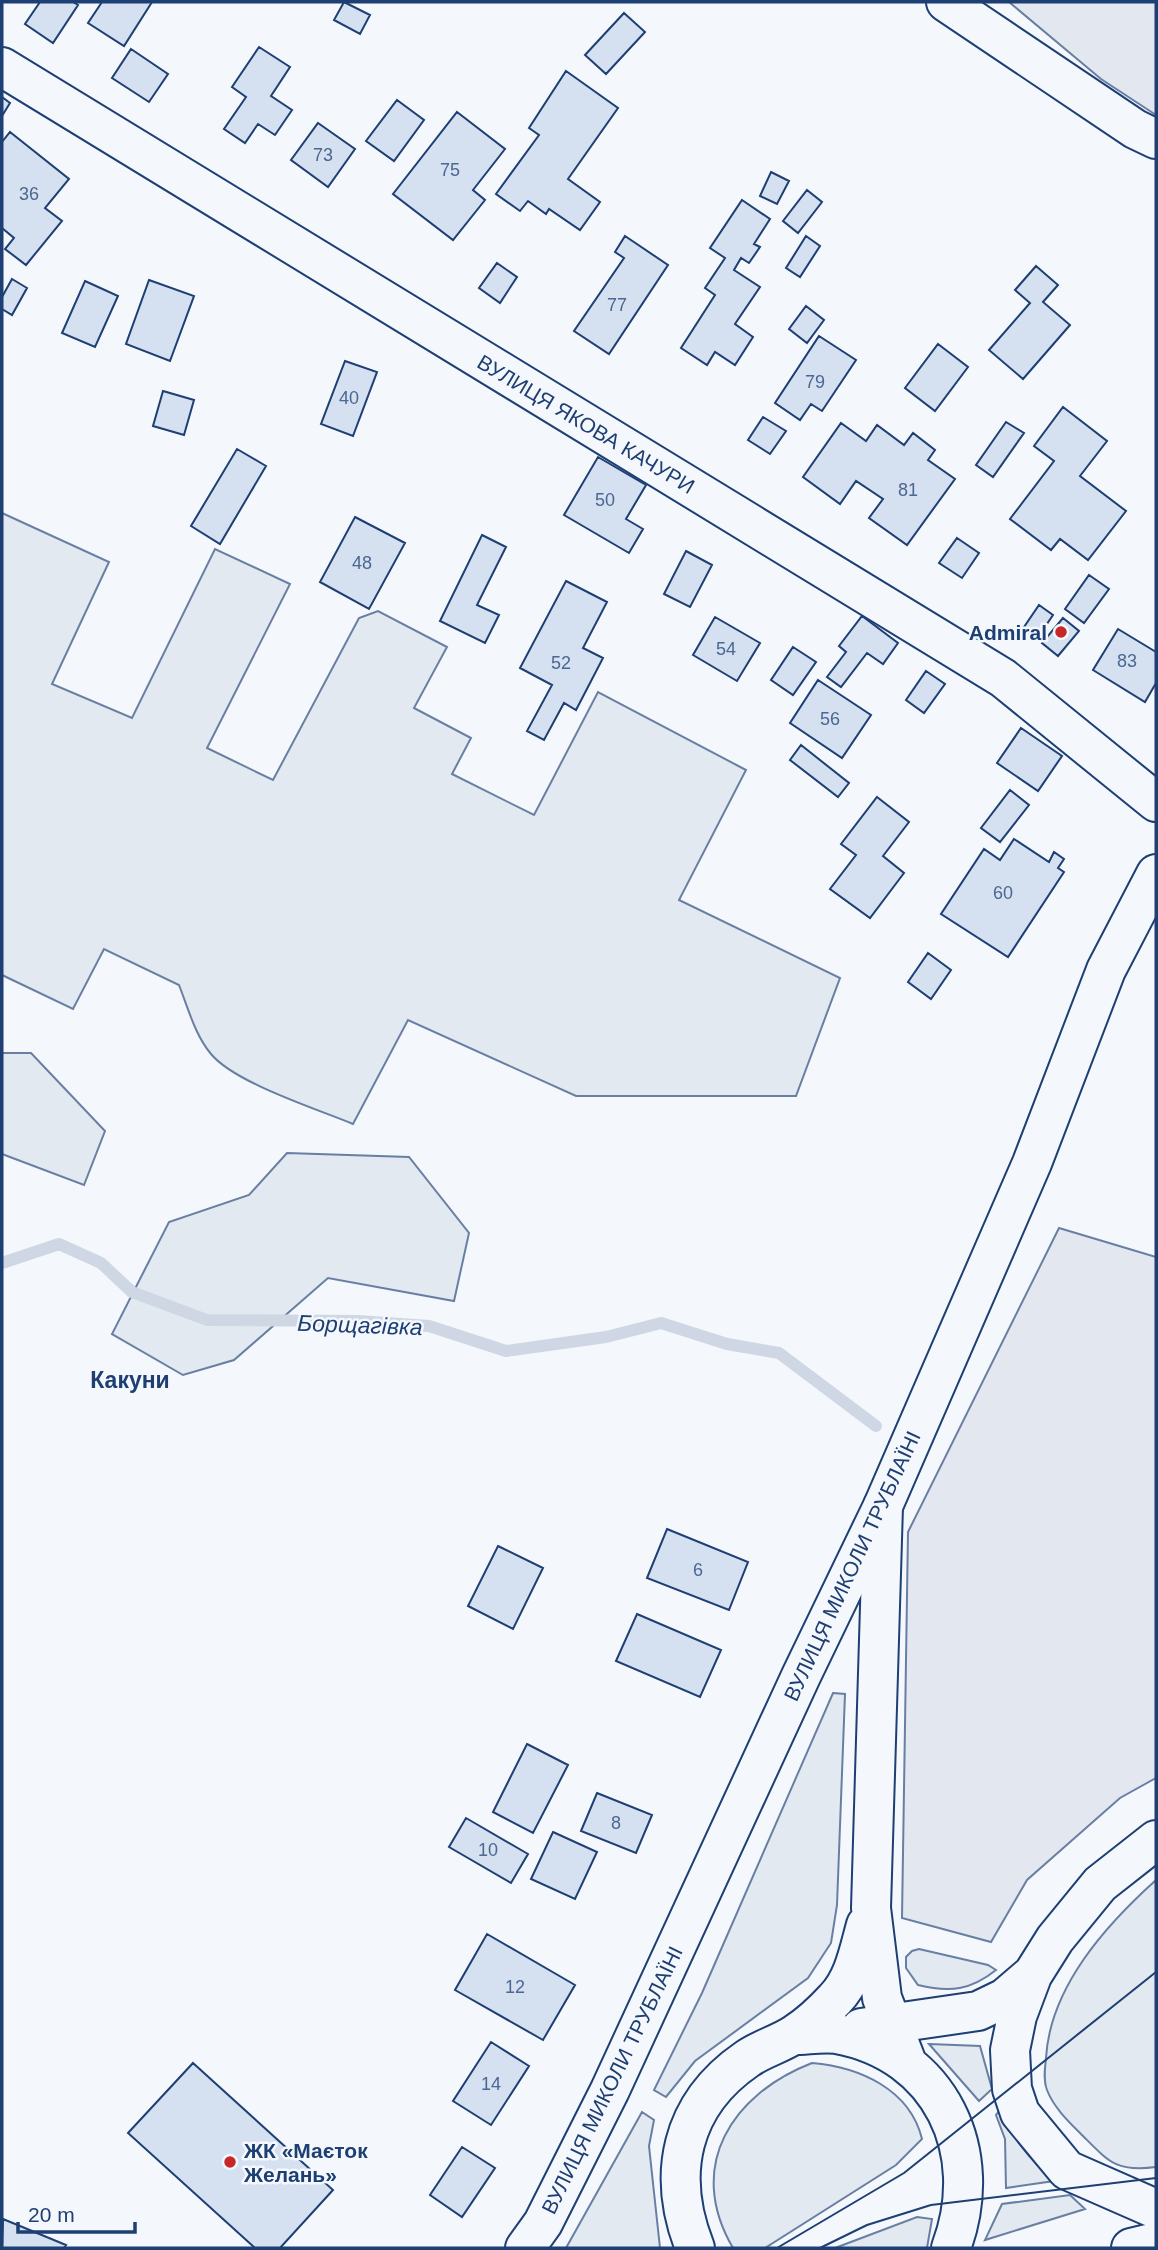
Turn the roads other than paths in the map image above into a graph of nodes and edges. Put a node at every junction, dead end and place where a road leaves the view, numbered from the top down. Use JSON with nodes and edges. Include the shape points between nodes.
{"nodes":[{"id":1,"x":953,"y":4,"type":"edge"},
{"id":2,"x":2,"y":66,"type":"edge"},
{"id":3,"x":1156,"y":139,"type":"edge"},
{"id":4,"x":1156,"y":802,"type":"edge"},
{"id":5,"x":1156,"y":874,"type":"edge"},
{"id":6,"x":883,"y":1506,"type":"junction"},
{"id":7,"x":1156,"y":1840,"type":"edge"},
{"id":8,"x":872,"y":1908,"type":"junction"},
{"id":9,"x":1033,"y":1974,"type":"junction"},
{"id":10,"x":889,"y":2022,"type":"junction"},
{"id":11,"x":835,"y":2034,"type":"junction"},
{"id":12,"x":794,"y":2035,"type":"junction"},
{"id":13,"x":907,"y":2063,"type":"junction"},
{"id":14,"x":1156,"y":2209,"type":"edge"},
{"id":15,"x":688,"y":2241,"type":"edge"},
{"id":16,"x":1156,"y":2242,"type":"edge"},
{"id":17,"x":525,"y":2248,"type":"edge"},
{"id":18,"x":951,"y":2248,"type":"edge"},
{"id":19,"x":1131,"y":2248,"type":"edge"}],
"edges":[{"from":1,"to":3,"type":"street"},
{"from":2,"to":4,"type":"street","name":"ВУЛИЦЯ ЯКОВА КАЧУРИ","via":[[1003,678]]},
{"from":5,"to":6,"type":"street","name":"ВУЛИЦЯ МИКОЛИ ТРУБЛАЇНІ","via":[[1106,970],[1032,1163]]},
{"from":6,"to":8,"type":"street"},
{"from":6,"to":17,"type":"street","name":"ВУЛИЦЯ МИКОЛИ ТРУБЛАЇНІ","via":[[610,2090],[543,2223]]},
{"from":7,"to":9,"type":"street","via":[[1100,1884]]},
{"from":8,"to":10,"type":"street"},
{"from":8,"to":12,"type":"street","via":[[855,1967],[837,1997]]},
{"from":9,"to":10,"type":"street","via":[[1005,1998],[978,2011]]},
{"from":9,"to":14,"type":"street","via":[[1010,2050],[1012,2089],[1020,2113],[1067,2170]]},
{"from":10,"to":11,"type":"street"},
{"from":10,"to":13,"type":"street"},
{"from":11,"to":12,"type":"street"},
{"from":11,"to":13,"type":"street","via":[[875,2045]]},
{"from":12,"to":15,"type":"street","via":[[750,2057],[720,2079],[697,2113],[681,2151],[679,2186]]},
{"from":13,"to":18,"type":"street","via":[[948,2108],[955,2133],[963,2200]]},
{"from":16,"to":19,"type":"street"}]}
